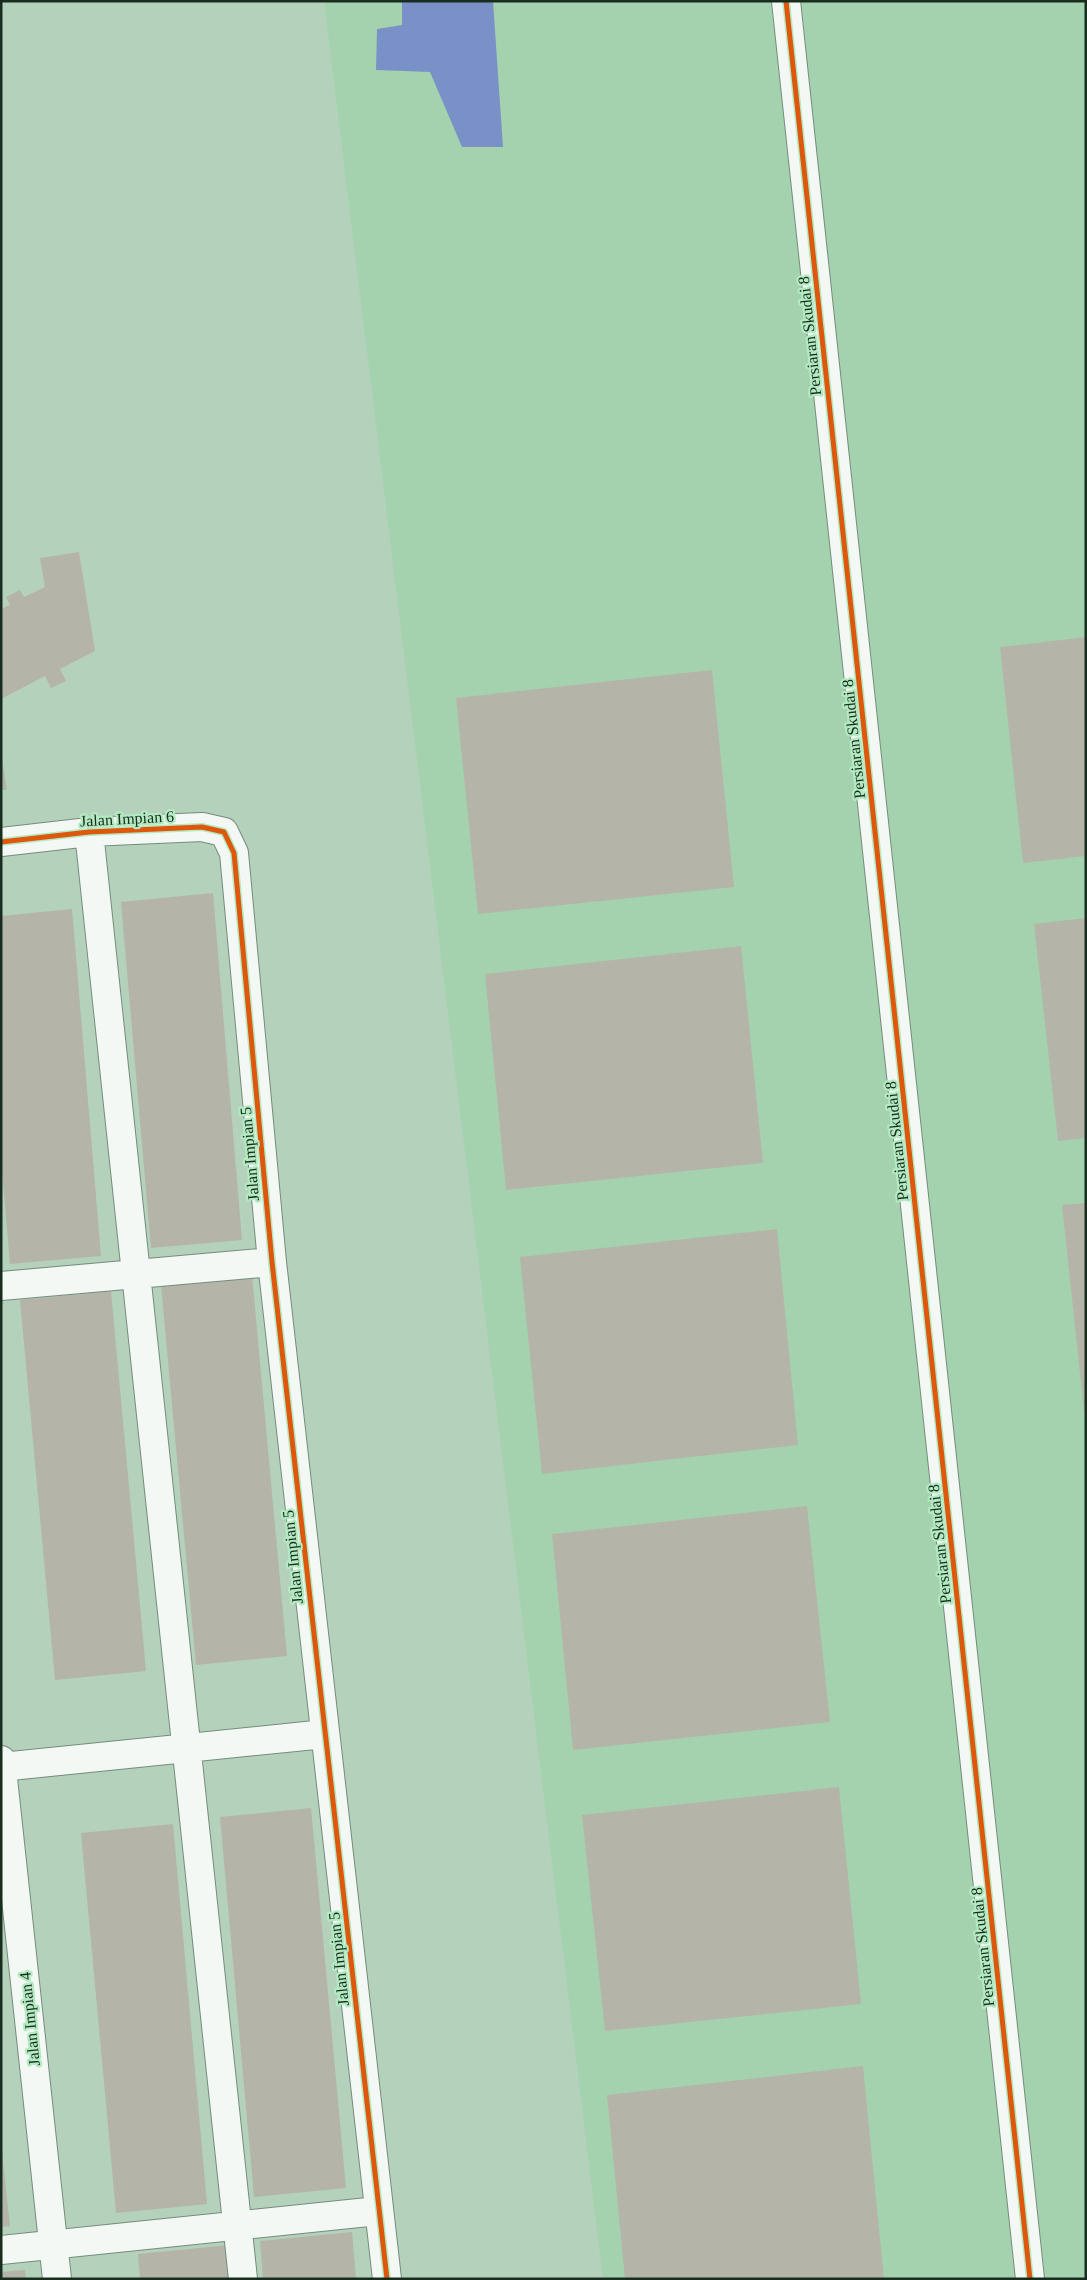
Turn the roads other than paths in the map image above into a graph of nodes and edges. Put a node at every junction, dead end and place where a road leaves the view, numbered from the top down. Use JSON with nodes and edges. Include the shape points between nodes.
{"nodes":[{"id":1,"x":786,"y":1,"type":"edge"},
{"id":2,"x":89,"y":832,"type":"junction"},
{"id":3,"x":224,"y":832,"type":"joint"},
{"id":4,"x":1,"y":842,"type":"edge"},
{"id":5,"x":272,"y":1262,"type":"junction"},
{"id":6,"x":137,"y":1274,"type":"junction"},
{"id":7,"x":1,"y":1286,"type":"edge"},
{"id":8,"x":325,"y":1734,"type":"junction"},
{"id":9,"x":188,"y":1748,"type":"junction"},
{"id":10,"x":2,"y":1765,"type":"edge"},
{"id":11,"x":378,"y":2211,"type":"junction"},
{"id":12,"x":238,"y":2225,"type":"junction"},
{"id":13,"x":54,"y":2244,"type":"junction"},
{"id":14,"x":1,"y":2250,"type":"edge"},
{"id":15,"x":57,"y":2279,"type":"edge"},
{"id":16,"x":243,"y":2279,"type":"edge"},
{"id":17,"x":387,"y":2279,"type":"edge"},
{"id":18,"x":1030,"y":2279,"type":"edge"}],
"edges":[{"from":1,"to":18,"type":"street","name":"Persiaran Skudai 8"},
{"from":2,"to":3,"type":"street","name":"Jalan Impian 6","via":[[202,827]]},
{"from":2,"to":4,"type":"street","name":"Jalan Impian 6"},
{"from":2,"to":6,"type":"street"},
{"from":3,"to":5,"type":"street","name":"Jalan Impian 5","via":[[234,853]]},
{"from":5,"to":6,"type":"street"},
{"from":5,"to":8,"type":"street","name":"Jalan Impian 5"},
{"from":6,"to":7,"type":"street"},
{"from":6,"to":9,"type":"street"},
{"from":8,"to":9,"type":"street"},
{"from":8,"to":11,"type":"street","name":"Jalan Impian 5"},
{"from":9,"to":10,"type":"street"},
{"from":9,"to":12,"type":"street"},
{"from":10,"to":13,"type":"street","name":"Jalan Impian 4"},
{"from":11,"to":12,"type":"street"},
{"from":11,"to":17,"type":"street","name":"Jalan Impian 5"},
{"from":12,"to":13,"type":"street"},
{"from":12,"to":16,"type":"street"},
{"from":13,"to":14,"type":"street"},
{"from":13,"to":15,"type":"street","name":"Jalan Impian 4"}]}
